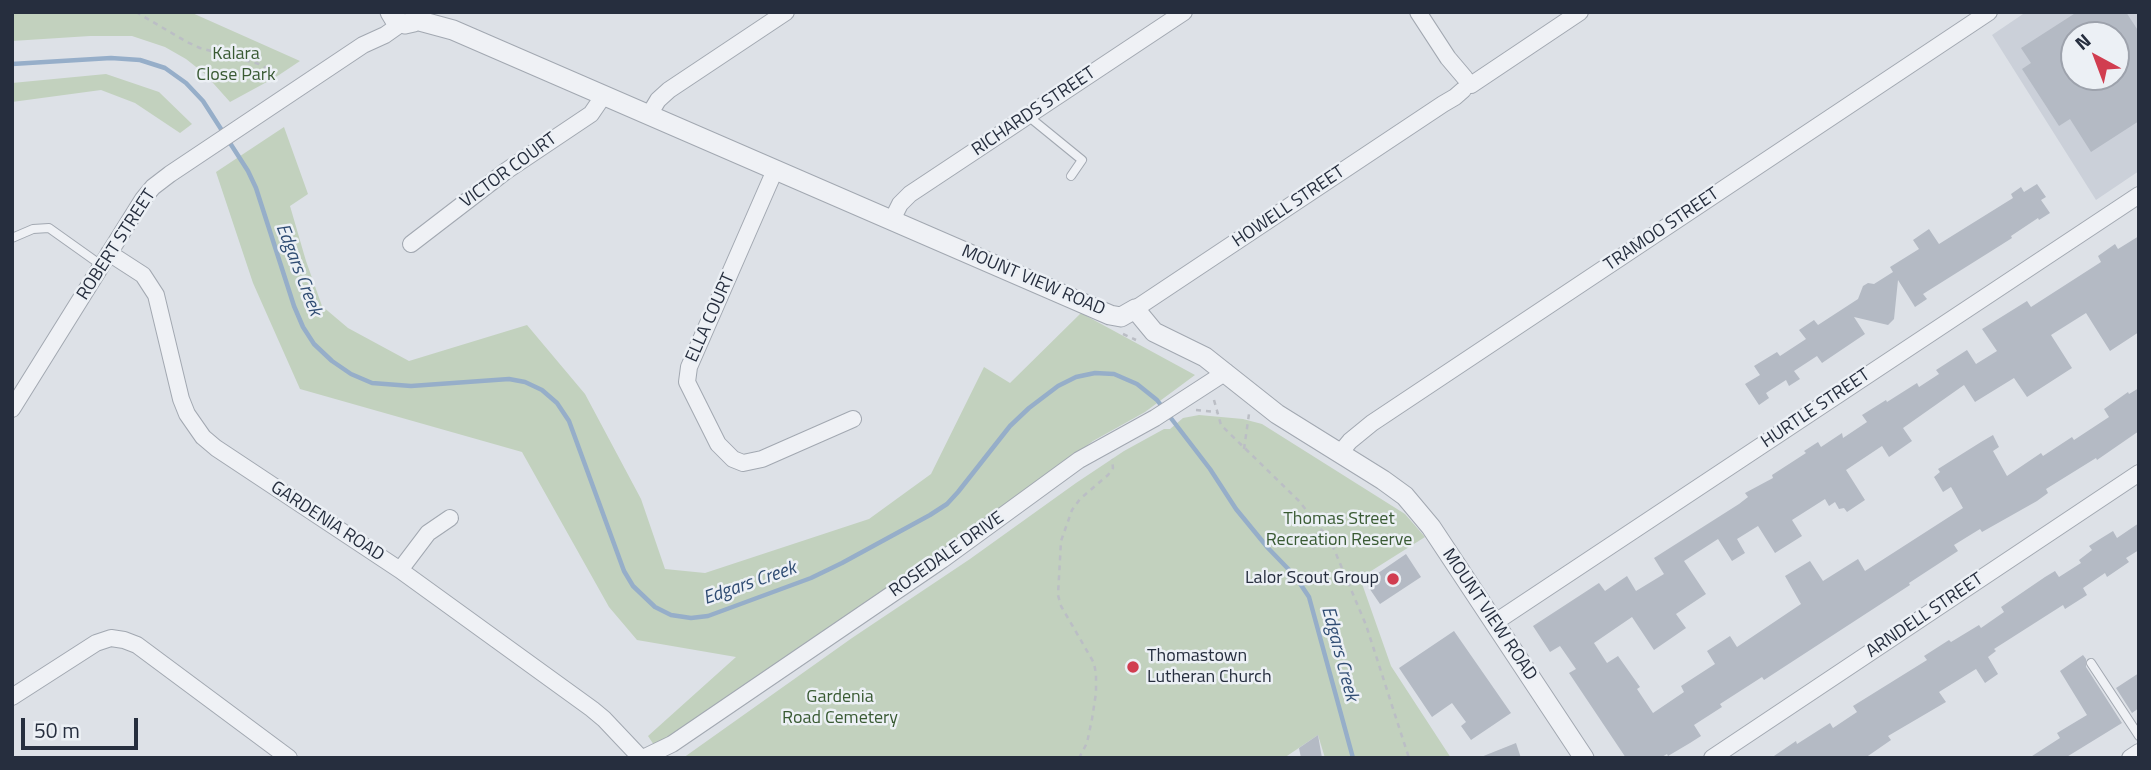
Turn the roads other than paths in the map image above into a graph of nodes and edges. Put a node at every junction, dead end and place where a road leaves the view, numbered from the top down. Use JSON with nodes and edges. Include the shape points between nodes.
{"nodes":[{"id":1,"x":786,"y":12,"type":"edge"},
{"id":2,"x":1184,"y":12,"type":"edge"},
{"id":3,"x":1419,"y":12,"type":"edge"},
{"id":4,"x":1580,"y":12,"type":"edge"},
{"id":5,"x":1989,"y":12,"type":"edge"},
{"id":6,"x":408,"y":16,"type":"edge"},
{"id":7,"x":1464,"y":83,"type":"junction"},
{"id":8,"x":604,"y":95,"type":"junction"},
{"id":9,"x":649,"y":115,"type":"junction"},
{"id":10,"x":1028,"y":116,"type":"junction"},
{"id":11,"x":775,"y":170,"type":"junction"},
{"id":12,"x":1071,"y":176,"type":"dead end"},
{"id":13,"x":2139,"y":195,"type":"edge"},
{"id":14,"x":892,"y":220,"type":"junction"},
{"id":15,"x":12,"y":238,"type":"edge"},
{"id":16,"x":411,"y":244,"type":"dead end"},
{"id":17,"x":105,"y":259,"type":"junction"},
{"id":18,"x":1135,"y":309,"type":"junction"},
{"id":19,"x":1226,"y":372,"type":"junction"},
{"id":20,"x":12,"y":409,"type":"edge"},
{"id":21,"x":853,"y":419,"type":"dead end"},
{"id":22,"x":1340,"y":453,"type":"junction"},
{"id":23,"x":2139,"y":473,"type":"edge"},
{"id":24,"x":450,"y":517,"type":"dead end"},
{"id":25,"x":400,"y":570,"type":"junction"},
{"id":26,"x":1494,"y":623,"type":"junction"},
{"id":27,"x":2091,"y":663,"type":"dead end"},
{"id":28,"x":12,"y":697,"type":"edge"},
{"id":29,"x":2139,"y":736,"type":"edge"},
{"id":30,"x":672,"y":744,"type":"junction"},
{"id":31,"x":2139,"y":752,"type":"edge"},
{"id":32,"x":638,"y":757,"type":"edge"},
{"id":33,"x":289,"y":758,"type":"edge"},
{"id":34,"x":659,"y":758,"type":"edge"},
{"id":35,"x":1584,"y":758,"type":"edge"},
{"id":36,"x":1712,"y":758,"type":"edge"},
{"id":37,"x":2130,"y":758,"type":"edge"}],
"edges":[{"from":1,"to":9,"type":"street","via":[[669,90]]},
{"from":2,"to":10,"type":"street","name":"RICHARDS STREET"},
{"from":3,"to":7,"type":"street"},
{"from":4,"to":7,"type":"street","name":"HOWELL STREET","via":[[1489,73]]},
{"from":5,"to":22,"type":"street","name":"TRAMOO STREET","via":[[1372,423]]},
{"from":6,"to":8,"type":"street","name":"MOUNT VIEW ROAD","via":[[453,30]]},
{"from":6,"to":17,"type":"street","name":"ROBERT STREET","via":[[153,187]]},
{"from":7,"to":18,"type":"street","name":"HOWELL STREET","via":[[1443,104]]},
{"from":8,"to":9,"type":"street","name":"MOUNT VIEW ROAD"},
{"from":8,"to":16,"type":"street","name":"VICTOR COURT","via":[[591,114]]},
{"from":9,"to":11,"type":"street","name":"MOUNT VIEW ROAD"},
{"from":10,"to":12,"type":"lane","via":[[1082,160]]},
{"from":10,"to":14,"type":"street","name":"RICHARDS STREET","via":[[911,194]]},
{"from":11,"to":14,"type":"street","name":"MOUNT VIEW ROAD"},
{"from":11,"to":21,"type":"street","name":"ELLA COURT","via":[[689,367],[687,382],[718,444],[743,463]]},
{"from":13,"to":26,"type":"street","name":"HURTLE STREET"},
{"from":14,"to":18,"type":"street","name":"MOUNT VIEW ROAD","via":[[1110,315],[1121,317]]},
{"from":15,"to":17,"type":"lane","via":[[49,228]]},
{"from":17,"to":20,"type":"street","name":"ROBERT STREET"},
{"from":17,"to":25,"type":"street","name":"GARDENIA ROAD","via":[[142,275],[156,295],[181,399],[203,437]]},
{"from":18,"to":19,"type":"street","name":"MOUNT VIEW ROAD","via":[[1154,332]]},
{"from":19,"to":22,"type":"street","name":"MOUNT VIEW ROAD","via":[[1277,414]]},
{"from":19,"to":30,"type":"street","name":"ROSEDALE DRIVE","via":[[1079,460],[942,560]]},
{"from":22,"to":26,"type":"street","name":"MOUNT VIEW ROAD","via":[[1397,489],[1415,507]]},
{"from":23,"to":36,"type":"street","name":"ARNDELL STREET"},
{"from":24,"to":25,"type":"street","via":[[428,533]]},
{"from":25,"to":32,"type":"street","name":"GARDENIA ROAD","via":[[592,709]]},
{"from":26,"to":35,"type":"street","name":"MOUNT VIEW ROAD"},
{"from":27,"to":29,"type":"lane"},
{"from":28,"to":33,"type":"street","via":[[96,643],[124,640]]},
{"from":30,"to":32,"type":"street","name":"ROSEDALE DRIVE"},
{"from":30,"to":34,"type":"street","name":"ROSEDALE DRIVE"},
{"from":31,"to":37,"type":"street"}]}
